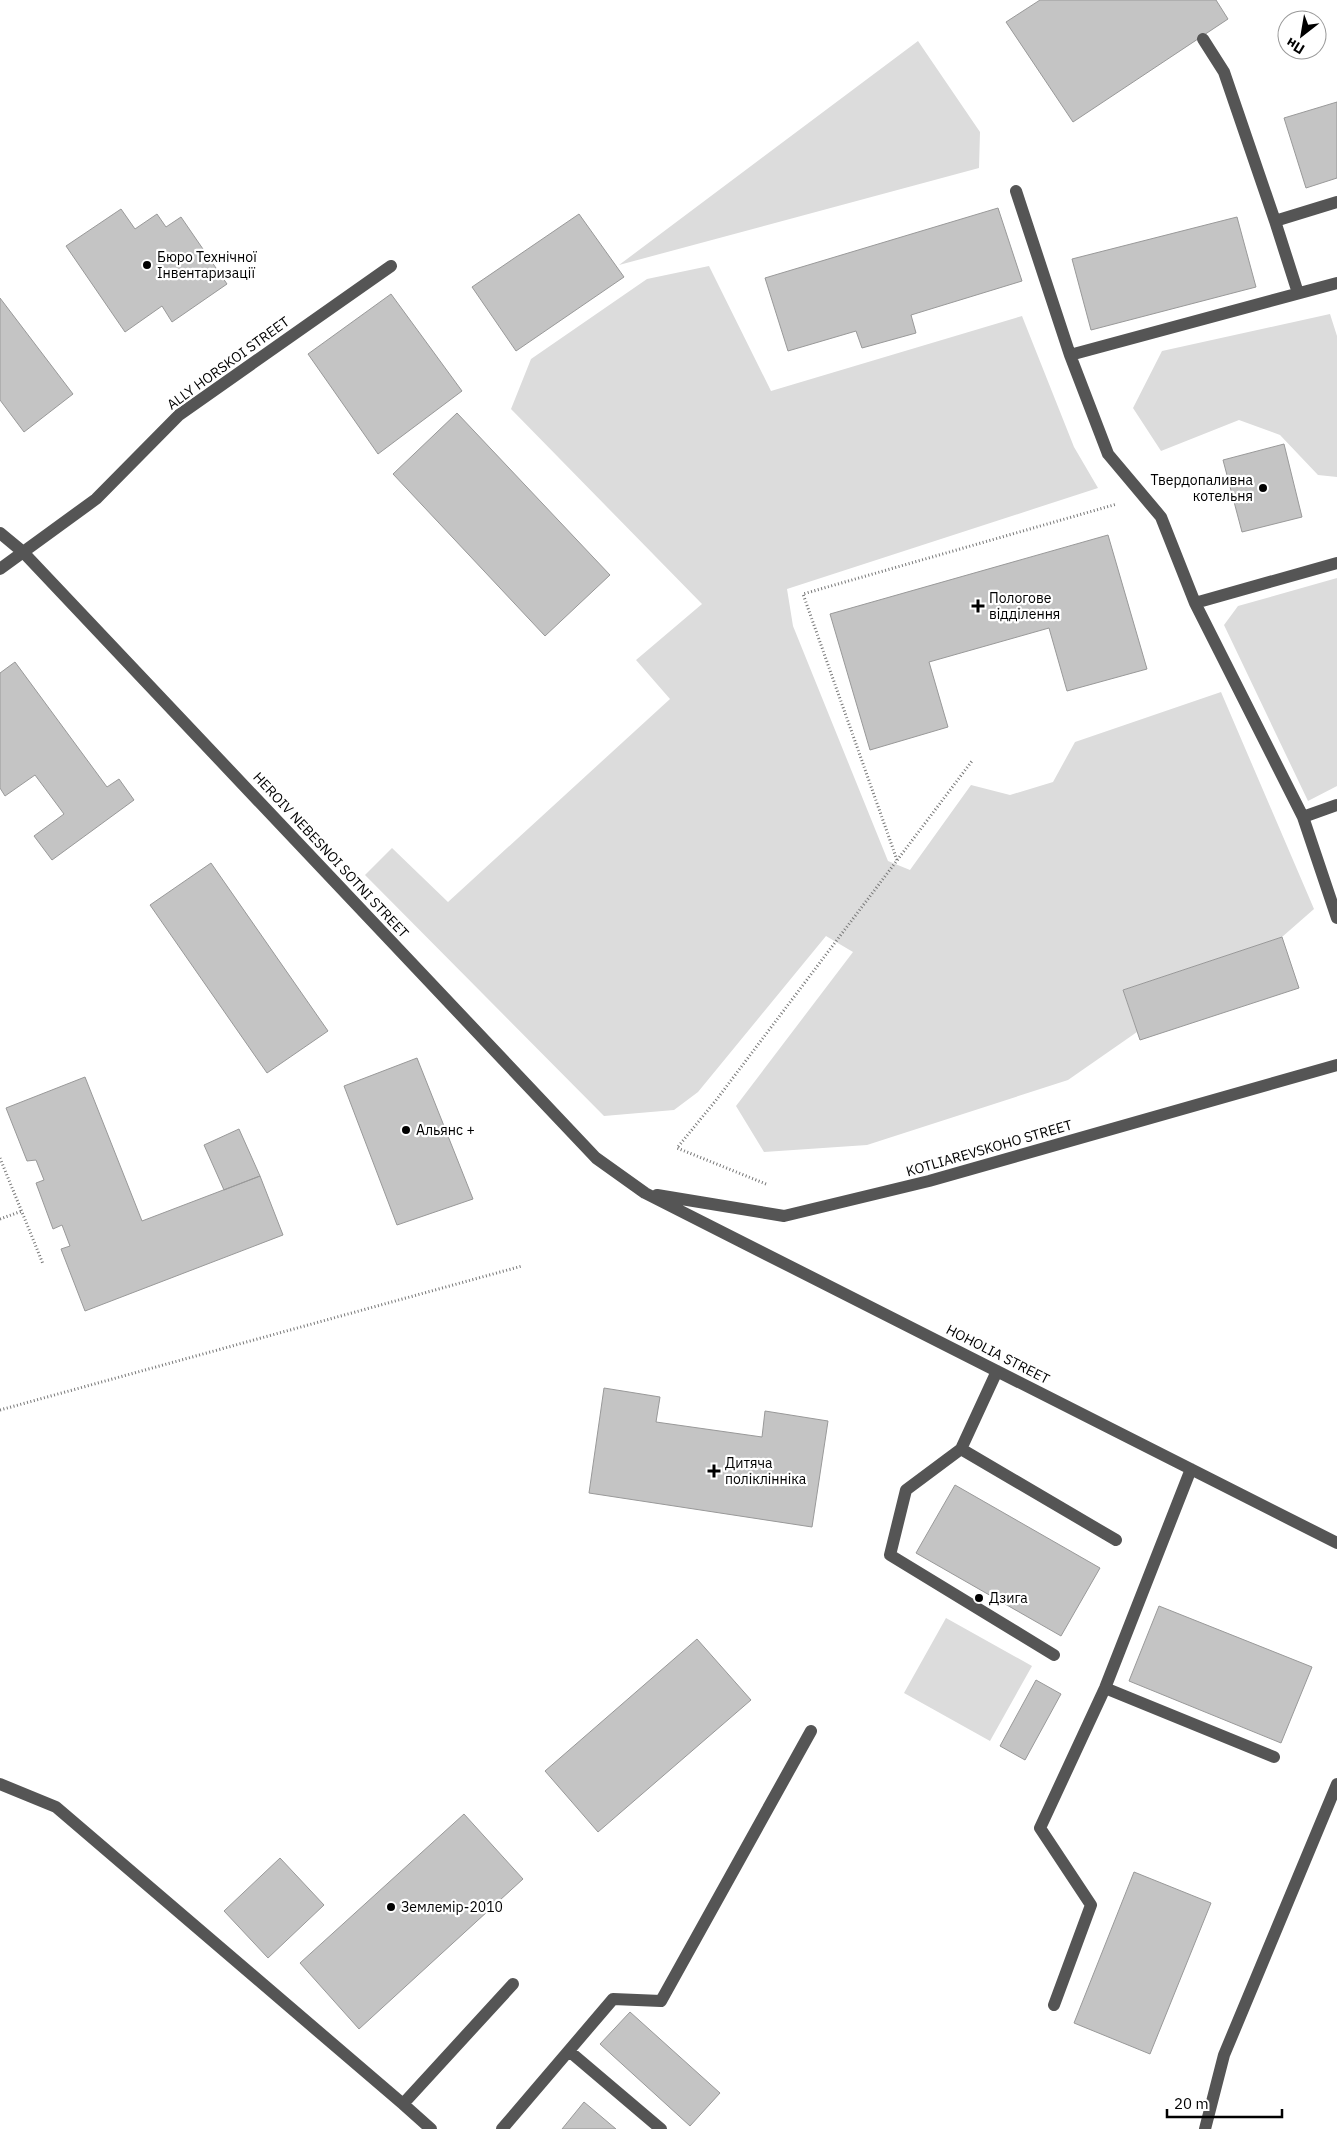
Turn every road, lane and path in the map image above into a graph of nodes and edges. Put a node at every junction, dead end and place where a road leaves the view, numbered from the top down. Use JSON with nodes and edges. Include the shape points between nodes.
{"nodes":[{"id":1,"x":1203,"y":39,"type":"dead end"},
{"id":2,"x":1016,"y":191,"type":"dead end"},
{"id":3,"x":1337,"y":202,"type":"edge"},
{"id":4,"x":1275,"y":221,"type":"junction"},
{"id":5,"x":391,"y":266,"type":"dead end"},
{"id":6,"x":1337,"y":282,"type":"edge"},
{"id":7,"x":1298,"y":293,"type":"junction"},
{"id":8,"x":1070,"y":355,"type":"junction"},
{"id":9,"x":1144,"y":496,"type":"junction"},
{"id":10,"x":0,"y":532,"type":"edge"},
{"id":11,"x":23,"y":552,"type":"junction"},
{"id":12,"x":1337,"y":563,"type":"edge"},
{"id":13,"x":0,"y":569,"type":"edge"},
{"id":14,"x":1195,"y":602,"type":"junction"},
{"id":15,"x":972,"y":761,"type":"dead end"},
{"id":16,"x":1337,"y":805,"type":"edge"},
{"id":17,"x":1303,"y":818,"type":"junction"},
{"id":18,"x":897,"y":860,"type":"junction"},
{"id":19,"x":1337,"y":918,"type":"edge"},
{"id":20,"x":1337,"y":1065,"type":"edge"},
{"id":21,"x":0,"y":1158,"type":"edge"},
{"id":22,"x":767,"y":1185,"type":"dead end"},
{"id":23,"x":644,"y":1193,"type":"junction"},
{"id":24,"x":22,"y":1211,"type":"junction"},
{"id":25,"x":0,"y":1219,"type":"edge"},
{"id":26,"x":43,"y":1264,"type":"dead end"},
{"id":27,"x":522,"y":1266,"type":"dead end"},
{"id":28,"x":997,"y":1371,"type":"junction"},
{"id":29,"x":0,"y":1410,"type":"edge"},
{"id":30,"x":961,"y":1449,"type":"junction"},
{"id":31,"x":1191,"y":1469,"type":"junction"},
{"id":32,"x":1116,"y":1540,"type":"dead end"},
{"id":33,"x":1337,"y":1543,"type":"edge"},
{"id":34,"x":1054,"y":1656,"type":"dead end"},
{"id":35,"x":1106,"y":1688,"type":"junction"},
{"id":36,"x":811,"y":1731,"type":"dead end"},
{"id":37,"x":1274,"y":1757,"type":"dead end"},
{"id":38,"x":0,"y":1784,"type":"edge"},
{"id":39,"x":1337,"y":1784,"type":"edge"},
{"id":40,"x":513,"y":1984,"type":"dead end"},
{"id":41,"x":1054,"y":2005,"type":"dead end"},
{"id":42,"x":569,"y":2051,"type":"junction"},
{"id":43,"x":403,"y":2104,"type":"junction"},
{"id":44,"x":431,"y":2129,"type":"edge"},
{"id":45,"x":502,"y":2129,"type":"edge"},
{"id":46,"x":661,"y":2129,"type":"edge"},
{"id":47,"x":1205,"y":2129,"type":"edge"}],
"edges":[{"from":1,"to":4,"type":"street","via":[[1224,72]]},
{"from":2,"to":8,"type":"street"},
{"from":3,"to":4,"type":"street"},
{"from":4,"to":7,"type":"street"},
{"from":5,"to":11,"type":"street","name":"ALLY HORSKOI STREET","via":[[179,415],[96,499]]},
{"from":6,"to":7,"type":"street"},
{"from":7,"to":8,"type":"street"},
{"from":8,"to":9,"type":"street","via":[[1108,454]]},
{"from":9,"to":14,"type":"street","via":[[1161,517]]},
{"from":9,"to":18,"type":"path","via":[[803,594]]},
{"from":10,"to":11,"type":"street","name":"HEROIV NEBESNOI SOTNI STREET"},
{"from":11,"to":13,"type":"street","name":"ALLY HORSKOI STREET"},
{"from":11,"to":23,"type":"street","name":"HEROIV NEBESNOI SOTNI STREET","via":[[596,1158]]},
{"from":12,"to":14,"type":"street"},
{"from":14,"to":17,"type":"street"},
{"from":15,"to":18,"type":"path"},
{"from":16,"to":17,"type":"street"},
{"from":17,"to":19,"type":"street"},
{"from":18,"to":22,"type":"path","via":[[677,1148]]},
{"from":20,"to":23,"type":"street","name":"KOTLIAREVSKOHO STREET","via":[[930,1181],[784,1216]]},
{"from":21,"to":24,"type":"path"},
{"from":23,"to":28,"type":"street","name":"HOHOLIA STREET"},
{"from":24,"to":25,"type":"path"},
{"from":24,"to":26,"type":"path"},
{"from":27,"to":29,"type":"path"},
{"from":28,"to":30,"type":"street"},
{"from":28,"to":31,"type":"street","name":"HOHOLIA STREET"},
{"from":30,"to":32,"type":"street"},
{"from":30,"to":34,"type":"street","via":[[906,1490],[890,1555]]},
{"from":31,"to":33,"type":"street","name":"HOHOLIA STREET"},
{"from":31,"to":35,"type":"street"},
{"from":35,"to":37,"type":"street"},
{"from":35,"to":41,"type":"street","via":[[1040,1828],[1091,1906]]},
{"from":36,"to":42,"type":"street","via":[[661,2001],[613,1999]]},
{"from":38,"to":43,"type":"street","via":[[56,1807]]},
{"from":39,"to":47,"type":"street","via":[[1224,2055]]},
{"from":40,"to":43,"type":"street"},
{"from":42,"to":45,"type":"street"},
{"from":42,"to":46,"type":"street"},
{"from":43,"to":44,"type":"street"}]}
